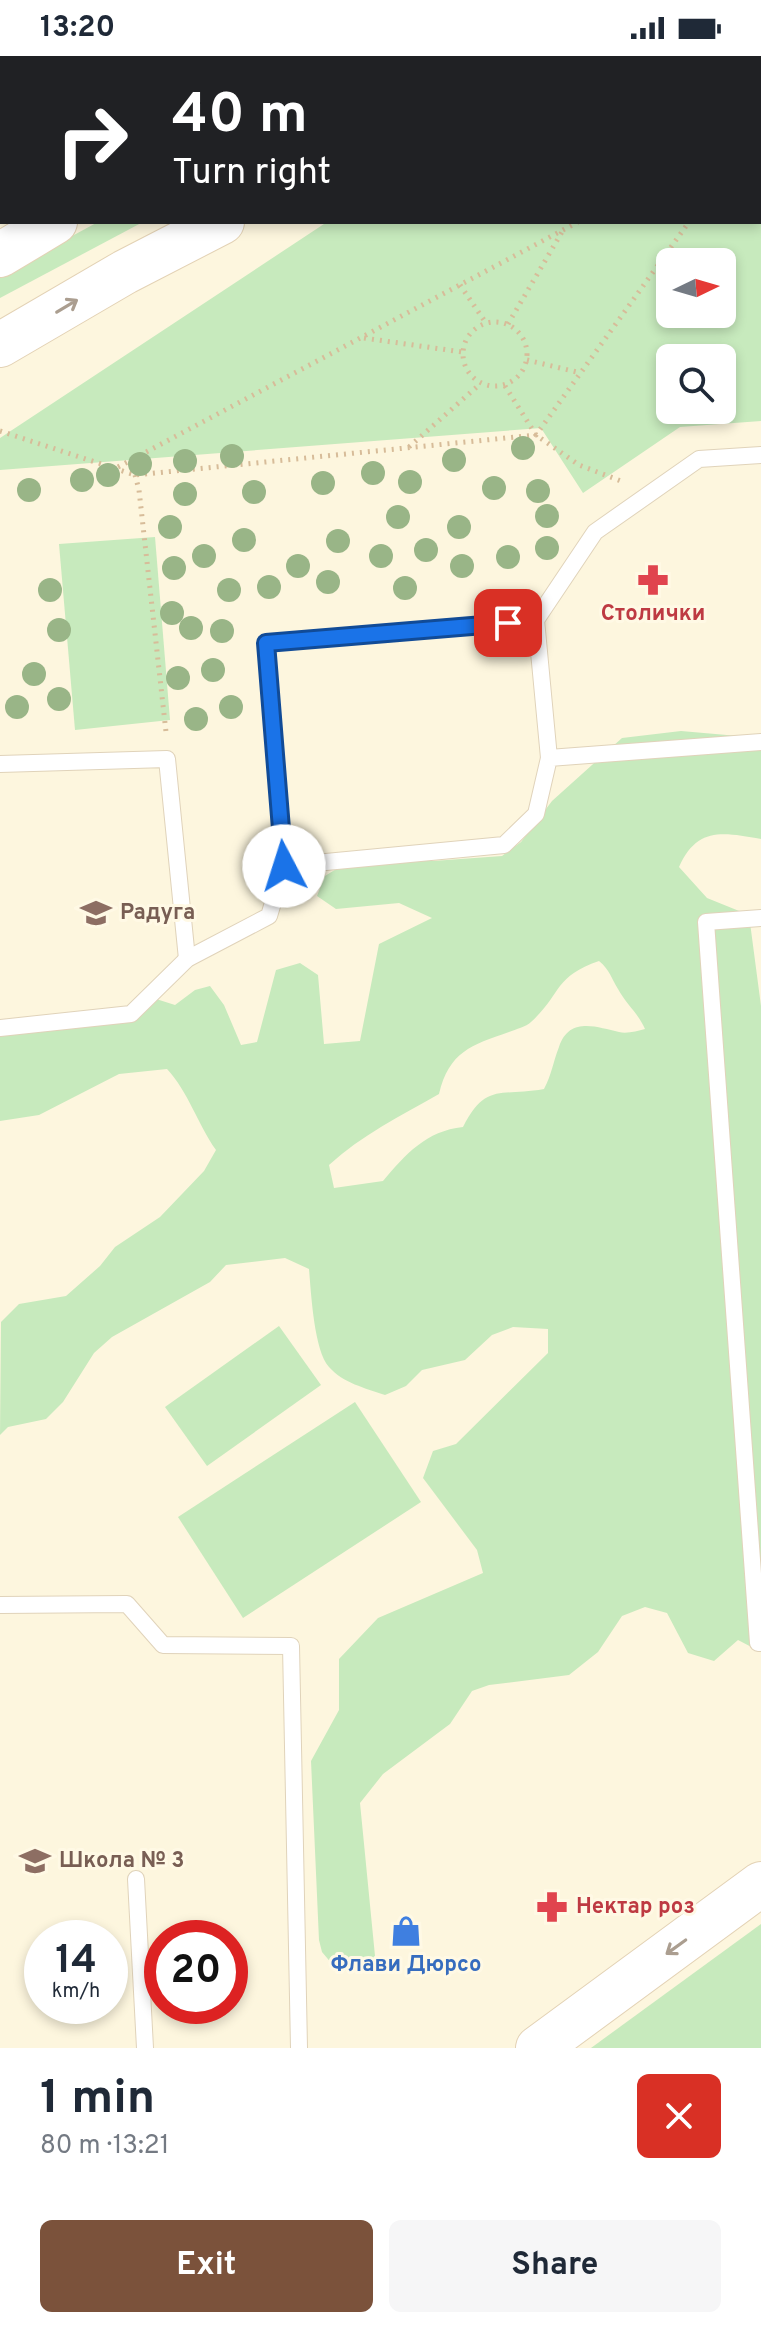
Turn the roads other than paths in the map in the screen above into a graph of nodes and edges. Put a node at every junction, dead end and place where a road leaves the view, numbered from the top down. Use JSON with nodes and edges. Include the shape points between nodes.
{"nodes":[{"id":1,"x":52,"y":224,"type":"edge"},
{"id":2,"x":218,"y":224,"type":"edge"},
{"id":3,"x":0,"y":255,"type":"edge"},
{"id":4,"x":0,"y":345,"type":"edge"},
{"id":5,"x":761,"y":455,"type":"edge"},
{"id":6,"x":536,"y":620,"type":"junction"},
{"id":7,"x":761,"y":742,"type":"edge"},
{"id":8,"x":549,"y":758,"type":"junction"},
{"id":9,"x":0,"y":764,"type":"edge"},
{"id":10,"x":284,"y":866,"type":"junction"},
{"id":11,"x":761,"y":918,"type":"edge"},
{"id":12,"x":187,"y":959,"type":"junction"},
{"id":13,"x":0,"y":1028,"type":"edge"},
{"id":14,"x":0,"y":1605,"type":"edge"},
{"id":15,"x":761,"y":1643,"type":"edge"},
{"id":16,"x":136,"y":1879,"type":"dead end"},
{"id":17,"x":761,"y":1884,"type":"edge"},
{"id":18,"x":145,"y":2048,"type":"edge"},
{"id":19,"x":299,"y":2048,"type":"edge"},
{"id":20,"x":538,"y":2048,"type":"edge"}],
"edges":[{"from":1,"to":3,"type":"main road"},
{"from":4,"to":2,"type":"main road","one_way":true},
{"from":5,"to":6,"type":"lane","via":[[699,459],[595,532]]},
{"from":6,"to":8,"type":"lane"},
{"from":6,"to":10,"type":"lane","via":[[266,643]]},
{"from":7,"to":8,"type":"lane"},
{"from":8,"to":10,"type":"lane","via":[[536,814],[504,845]]},
{"from":9,"to":12,"type":"lane","via":[[167,759]]},
{"from":10,"to":12,"type":"lane","via":[[269,916]]},
{"from":11,"to":15,"type":"lane","via":[[706,922]]},
{"from":12,"to":13,"type":"lane","via":[[131,1014]]},
{"from":14,"to":19,"type":"lane","via":[[127,1604],[163,1645],[291,1646]]},
{"from":16,"to":18,"type":"lane"},
{"from":17,"to":20,"type":"main road","one_way":true}]}
